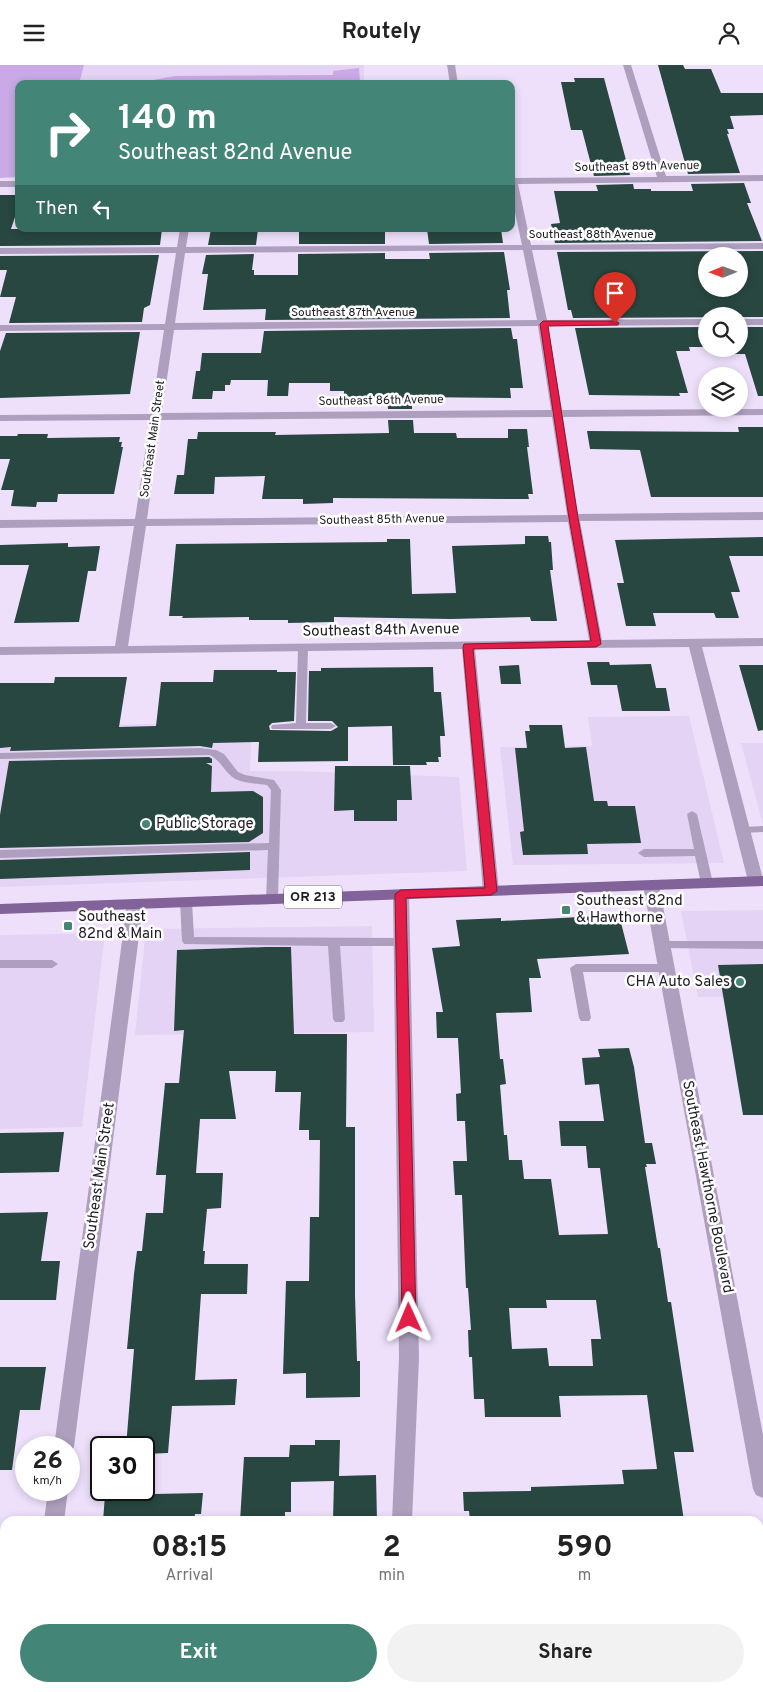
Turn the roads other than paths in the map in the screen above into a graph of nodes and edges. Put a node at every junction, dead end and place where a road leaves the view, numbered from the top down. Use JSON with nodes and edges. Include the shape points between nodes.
{"nodes":[{"id":1,"x":451,"y":65,"type":"edge"},
{"id":2,"x":628,"y":65,"type":"edge"},
{"id":3,"x":453,"y":80,"type":"edge"},
{"id":4,"x":763,"y":178,"type":"edge"},
{"id":5,"x":662,"y":179,"type":"junction"},
{"id":6,"x":515,"y":181,"type":"edge"},
{"id":7,"x":0,"y":184,"type":"edge"},
{"id":8,"x":15,"y":184,"type":"edge"},
{"id":9,"x":515,"y":194,"type":"edge"},
{"id":10,"x":184,"y":232,"type":"edge"},
{"id":11,"x":763,"y":246,"type":"edge"},
{"id":12,"x":527,"y":247,"type":"junction"},
{"id":13,"x":181,"y":250,"type":"junction"},
{"id":14,"x":0,"y":251,"type":"edge"},
{"id":15,"x":748,"y":322,"type":"edge"},
{"id":16,"x":763,"y":322,"type":"edge"},
{"id":17,"x":698,"y":323,"type":"edge"},
{"id":18,"x":543,"y":324,"type":"junction"},
{"id":19,"x":170,"y":327,"type":"junction"},
{"id":20,"x":0,"y":328,"type":"edge"},
{"id":21,"x":763,"y":412,"type":"edge"},
{"id":22,"x":558,"y":413,"type":"junction"},
{"id":23,"x":156,"y":417,"type":"junction"},
{"id":24,"x":0,"y":418,"type":"edge"},
{"id":25,"x":763,"y":516,"type":"edge"},
{"id":26,"x":573,"y":518,"type":"junction"},
{"id":27,"x":142,"y":523,"type":"junction"},
{"id":28,"x":0,"y":524,"type":"edge"},
{"id":29,"x":695,"y":643,"type":"junction"},
{"id":30,"x":763,"y":643,"type":"edge"},
{"id":31,"x":596,"y":644,"type":"junction"},
{"id":32,"x":468,"y":647,"type":"junction"},
{"id":33,"x":303,"y":648,"type":"junction"},
{"id":34,"x":121,"y":650,"type":"junction"},
{"id":35,"x":0,"y":651,"type":"edge"},
{"id":36,"x":331,"y":725,"type":"dead end"},
{"id":37,"x":302,"y":726,"type":"junction"},
{"id":38,"x":276,"y":727,"type":"dead end"},
{"id":39,"x":0,"y":757,"type":"edge"},
{"id":40,"x":692,"y":814,"type":"dead end"},
{"id":41,"x":763,"y":829,"type":"edge"},
{"id":42,"x":742,"y":830,"type":"junction"},
{"id":43,"x":275,"y":846,"type":"junction"},
{"id":44,"x":700,"y":852,"type":"junction"},
{"id":45,"x":644,"y":853,"type":"dead end"},
{"id":46,"x":0,"y":854,"type":"edge"},
{"id":47,"x":759,"y":881,"type":"edge"},
{"id":48,"x":707,"y":883,"type":"junction"},
{"id":49,"x":651,"y":885,"type":"junction"},
{"id":50,"x":491,"y":891,"type":"junction"},
{"id":51,"x":401,"y":894,"type":"junction"},
{"id":52,"x":272,"y":899,"type":"junction"},
{"id":53,"x":186,"y":902,"type":"junction"},
{"id":54,"x":135,"y":904,"type":"junction"},
{"id":55,"x":0,"y":909,"type":"edge"},
{"id":56,"x":334,"y":941,"type":"junction"},
{"id":57,"x":402,"y":942,"type":"junction"},
{"id":58,"x":662,"y":945,"type":"junction"},
{"id":59,"x":763,"y":945,"type":"edge"},
{"id":60,"x":0,"y":964,"type":"edge"},
{"id":61,"x":52,"y":964,"type":"dead end"},
{"id":62,"x":666,"y":968,"type":"junction"},
{"id":63,"x":585,"y":1018,"type":"dead end"},
{"id":64,"x":339,"y":1019,"type":"dead end"},
{"id":65,"x":65,"y":1436,"type":"edge"},
{"id":66,"x":763,"y":1489,"type":"edge"},
{"id":67,"x":57,"y":1501,"type":"edge"},
{"id":68,"x":55,"y":1516,"type":"edge"},
{"id":69,"x":402,"y":1516,"type":"edge"}],
"edges":[{"from":1,"to":3,"type":"street"},
{"from":2,"to":5,"type":"street"},
{"from":4,"to":5,"type":"street","name":"Southeast 89th Avenue"},
{"from":5,"to":6,"type":"street","name":"Southeast 89th Avenue"},
{"from":7,"to":8,"type":"street"},
{"from":9,"to":12,"type":"street"},
{"from":10,"to":13,"type":"street","name":"Southeast Main Street"},
{"from":11,"to":12,"type":"street","name":"Southeast 88th Avenue"},
{"from":12,"to":13,"type":"street","name":"Southeast 88th Avenue"},
{"from":12,"to":18,"type":"street"},
{"from":13,"to":14,"type":"street","name":"Southeast 88th Avenue"},
{"from":13,"to":19,"type":"street","name":"Southeast Main Street"},
{"from":15,"to":16,"type":"street"},
{"from":17,"to":18,"type":"street","name":"Southeast 87th Avenue"},
{"from":18,"to":19,"type":"street","name":"Southeast 87th Avenue"},
{"from":18,"to":22,"type":"street"},
{"from":19,"to":20,"type":"street","name":"Southeast 87th Avenue"},
{"from":19,"to":23,"type":"street","name":"Southeast Main Street"},
{"from":21,"to":22,"type":"street","name":"Southeast 86th Avenue"},
{"from":22,"to":23,"type":"street","name":"Southeast 86th Avenue"},
{"from":22,"to":26,"type":"street"},
{"from":23,"to":24,"type":"street","name":"Southeast 86th Avenue"},
{"from":23,"to":27,"type":"street","name":"Southeast Main Street"},
{"from":25,"to":26,"type":"street","name":"Southeast 85th Avenue"},
{"from":26,"to":27,"type":"street","name":"Southeast 85th Avenue"},
{"from":26,"to":31,"type":"street"},
{"from":27,"to":28,"type":"street","name":"Southeast 85th Avenue"},
{"from":27,"to":34,"type":"street","name":"Southeast Main Street"},
{"from":29,"to":30,"type":"street","name":"Southeast 84th Avenue"},
{"from":29,"to":31,"type":"street","name":"Southeast 84th Avenue"},
{"from":29,"to":42,"type":"street"},
{"from":31,"to":32,"type":"street","name":"Southeast 84th Avenue"},
{"from":32,"to":33,"type":"street","name":"Southeast 84th Avenue"},
{"from":32,"to":50,"type":"street"},
{"from":33,"to":34,"type":"street","name":"Southeast 84th Avenue"},
{"from":33,"to":37,"type":"lane"},
{"from":34,"to":35,"type":"street","name":"Southeast 84th Avenue"},
{"from":36,"to":37,"type":"lane"},
{"from":37,"to":38,"type":"lane"},
{"from":39,"to":43,"type":"lane","via":[[212,752],[220,756],[234,774],[274,785]]},
{"from":40,"to":44,"type":"lane"},
{"from":41,"to":42,"type":"lane"},
{"from":42,"to":47,"type":"street"},
{"from":43,"to":46,"type":"lane"},
{"from":43,"to":52,"type":"lane"},
{"from":44,"to":45,"type":"lane"},
{"from":44,"to":48,"type":"lane"},
{"from":47,"to":48,"type":"main road","number":"OR 213"},
{"from":48,"to":49,"type":"main road","number":"OR 213"},
{"from":49,"to":50,"type":"main road","number":"OR 213"},
{"from":49,"to":58,"type":"street","name":"Southeast Hawthorne Boulevard"},
{"from":50,"to":51,"type":"main road","number":"OR 213"},
{"from":51,"to":52,"type":"main road","number":"OR 213"},
{"from":51,"to":57,"type":"street"},
{"from":52,"to":53,"type":"main road","number":"OR 213"},
{"from":53,"to":54,"type":"main road","number":"OR 213"},
{"from":53,"to":56,"type":"lane","via":[[188,941]]},
{"from":54,"to":55,"type":"main road","number":"OR 213"},
{"from":54,"to":65,"type":"street","name":"Southeast Main Street"},
{"from":56,"to":57,"type":"lane"},
{"from":56,"to":64,"type":"lane"},
{"from":57,"to":69,"type":"street","via":[[410,1358]]},
{"from":58,"to":59,"type":"lane"},
{"from":58,"to":62,"type":"street","name":"Southeast Hawthorne Boulevard"},
{"from":60,"to":61,"type":"lane"},
{"from":62,"to":63,"type":"lane","via":[[576,969]]},
{"from":62,"to":66,"type":"street","name":"Southeast Hawthorne Boulevard"},
{"from":67,"to":68,"type":"street"}]}
